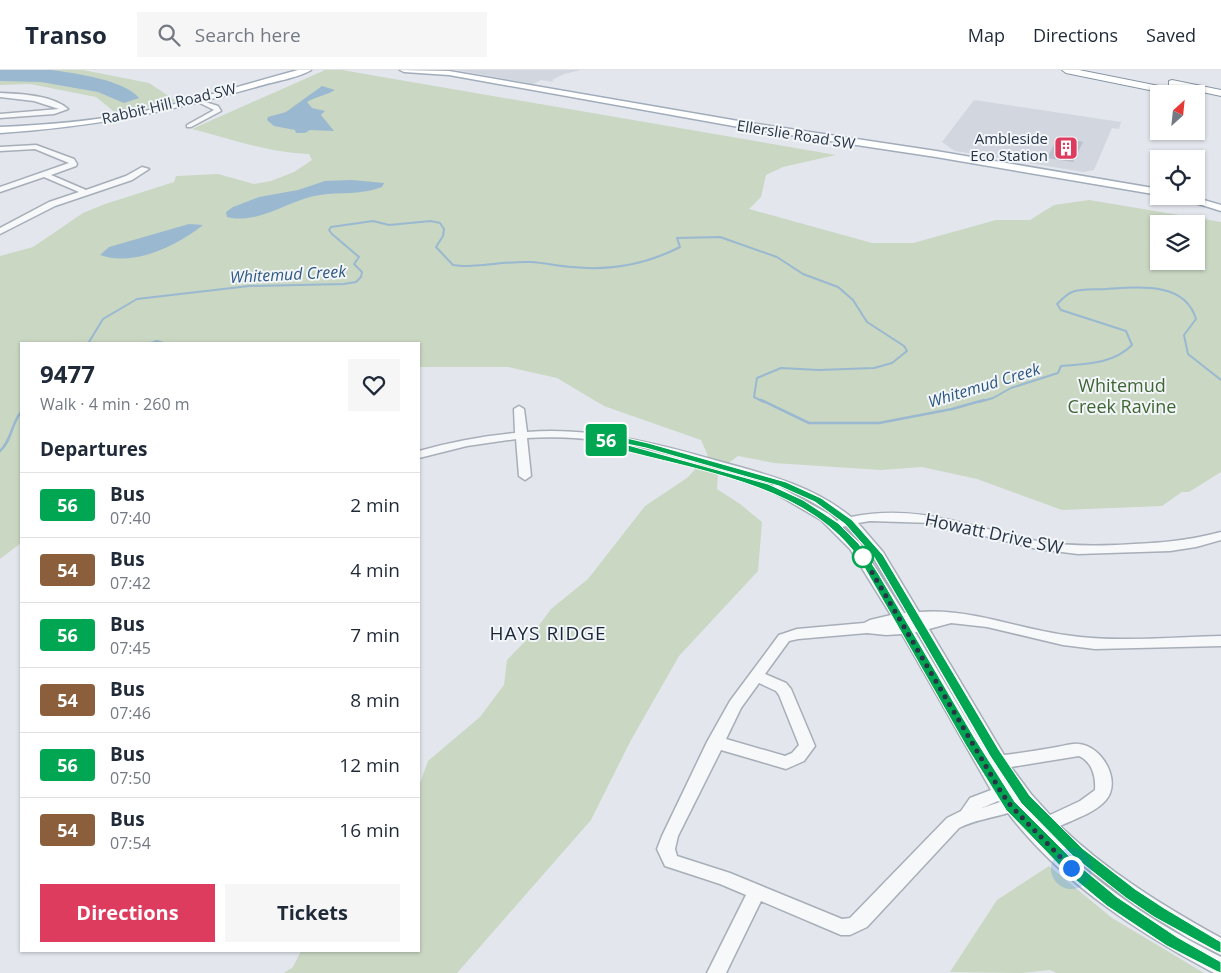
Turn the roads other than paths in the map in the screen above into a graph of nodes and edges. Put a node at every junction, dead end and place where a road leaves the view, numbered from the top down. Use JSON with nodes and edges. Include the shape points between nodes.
{"nodes":[{"id":1,"x":307,"y":70,"type":"edge"},
{"id":2,"x":404,"y":70,"type":"edge"},
{"id":3,"x":1054,"y":70,"type":"edge"},
{"id":4,"x":1066,"y":70,"type":"edge"},
{"id":5,"x":1104,"y":70,"type":"edge"},
{"id":6,"x":436,"y":71,"type":"edge"},
{"id":7,"x":1163,"y":78,"type":"dead end"},
{"id":8,"x":1119,"y":81,"type":"junction"},
{"id":9,"x":1150,"y":87,"type":"edge"},
{"id":10,"x":1221,"y":91,"type":"edge"},
{"id":11,"x":0,"y":95,"type":"edge"},
{"id":12,"x":1205,"y":98,"type":"edge"},
{"id":13,"x":198,"y":100,"type":"junction"},
{"id":14,"x":1221,"y":101,"type":"edge"},
{"id":15,"x":0,"y":116,"type":"edge"},
{"id":16,"x":189,"y":126,"type":"dead end"},
{"id":17,"x":0,"y":130,"type":"edge"},
{"id":18,"x":0,"y":149,"type":"edge"},
{"id":19,"x":145,"y":169,"type":"dead end"},
{"id":20,"x":43,"y":174,"type":"junction"},
{"id":21,"x":0,"y":190,"type":"edge"},
{"id":22,"x":1150,"y":191,"type":"edge"},
{"id":23,"x":85,"y":192,"type":"junction"},
{"id":24,"x":1150,"y":192,"type":"edge"},
{"id":25,"x":1205,"y":204,"type":"edge"},
{"id":26,"x":1221,"y":208,"type":"edge"},
{"id":27,"x":0,"y":231,"type":"edge"},
{"id":28,"x":519,"y":409,"type":"dead end"},
{"id":29,"x":520,"y":436,"type":"junction"},
{"id":30,"x":420,"y":455,"type":"edge"},
{"id":31,"x":525,"y":476,"type":"dead end"},
{"id":32,"x":845,"y":527,"type":"junction"},
{"id":33,"x":1220,"y":538,"type":"edge"},
{"id":34,"x":910,"y":622,"type":"junction"},
{"id":35,"x":1221,"y":641,"type":"edge"},
{"id":36,"x":755,"y":676,"type":"junction"},
{"id":37,"x":715,"y":742,"type":"junction"},
{"id":38,"x":992,"y":763,"type":"junction"},
{"id":39,"x":1013,"y":796,"type":"junction"},
{"id":40,"x":1041,"y":827,"type":"junction"},
{"id":41,"x":758,"y":891,"type":"junction"},
{"id":42,"x":1221,"y":947,"type":"edge"},
{"id":43,"x":1221,"y":967,"type":"edge"},
{"id":44,"x":716,"y":973,"type":"edge"}],
"edges":[{"from":1,"to":13,"type":"main road","name":"Rabbit Hill Road SW"},
{"from":2,"to":6,"type":"main road","name":"Ellerslie Road SW"},
{"from":3,"to":8,"type":"highway"},
{"from":4,"to":8,"type":"highway"},
{"from":5,"to":10,"type":"highway"},
{"from":6,"to":22,"type":"main road","name":"Ellerslie Road SW"},
{"from":6,"to":24,"type":"main road","name":"Ellerslie Road SW","via":[[756,129]]},
{"from":7,"to":10,"type":"highway"},
{"from":8,"to":9,"type":"highway"},
{"from":11,"to":15,"type":"street","via":[[65,109]]},
{"from":12,"to":14,"type":"highway"},
{"from":13,"to":16,"type":"street","via":[[216,107],[218,111]]},
{"from":13,"to":17,"type":"main road","name":"Rabbit Hill Road SW","via":[[100,121]]},
{"from":18,"to":20,"type":"street","via":[[36,147],[73,164]]},
{"from":19,"to":23,"type":"street","via":[[129,178]]},
{"from":20,"to":21,"type":"street"},
{"from":20,"to":23,"type":"street"},
{"from":23,"to":27,"type":"street","via":[[42,208]]},
{"from":25,"to":26,"type":"main road"},
{"from":28,"to":29,"type":"street"},
{"from":29,"to":30,"type":"street","via":[[471,442]]},
{"from":29,"to":31,"type":"street"},
{"from":29,"to":32,"type":"street","via":[[561,434],[648,445],[783,484],[818,500]]},
{"from":32,"to":33,"type":"street","name":"Howatt Drive SW","via":[[885,518],[943,520],[1037,545],[1078,550],[1170,547]]},
{"from":32,"to":34,"type":"street"},
{"from":34,"to":35,"type":"street","via":[[949,618],[986,622],[1056,638],[1108,645]]},
{"from":34,"to":36,"type":"street","via":[[879,631],[867,628],[789,635],[779,643]]},
{"from":34,"to":38,"type":"street"},
{"from":36,"to":37,"type":"street"},
{"from":36,"to":37,"type":"street","via":[[781,687],[786,693],[806,738],[804,751],[786,762]]},
{"from":37,"to":41,"type":"street","via":[[670,836],[666,855],[671,861]]},
{"from":38,"to":39,"type":"street"},
{"from":38,"to":40,"type":"street","via":[[1079,750],[1095,758],[1104,783],[1103,793],[1096,800]]},
{"from":39,"to":40,"type":"street"},
{"from":39,"to":41,"type":"street","via":[[976,803],[968,816],[940,834],[862,920],[850,928]]},
{"from":40,"to":42,"type":"street","via":[[1159,912]]},
{"from":40,"to":43,"type":"street","via":[[1071,868],[1112,902],[1172,941]]},
{"from":41,"to":44,"type":"street"}]}
